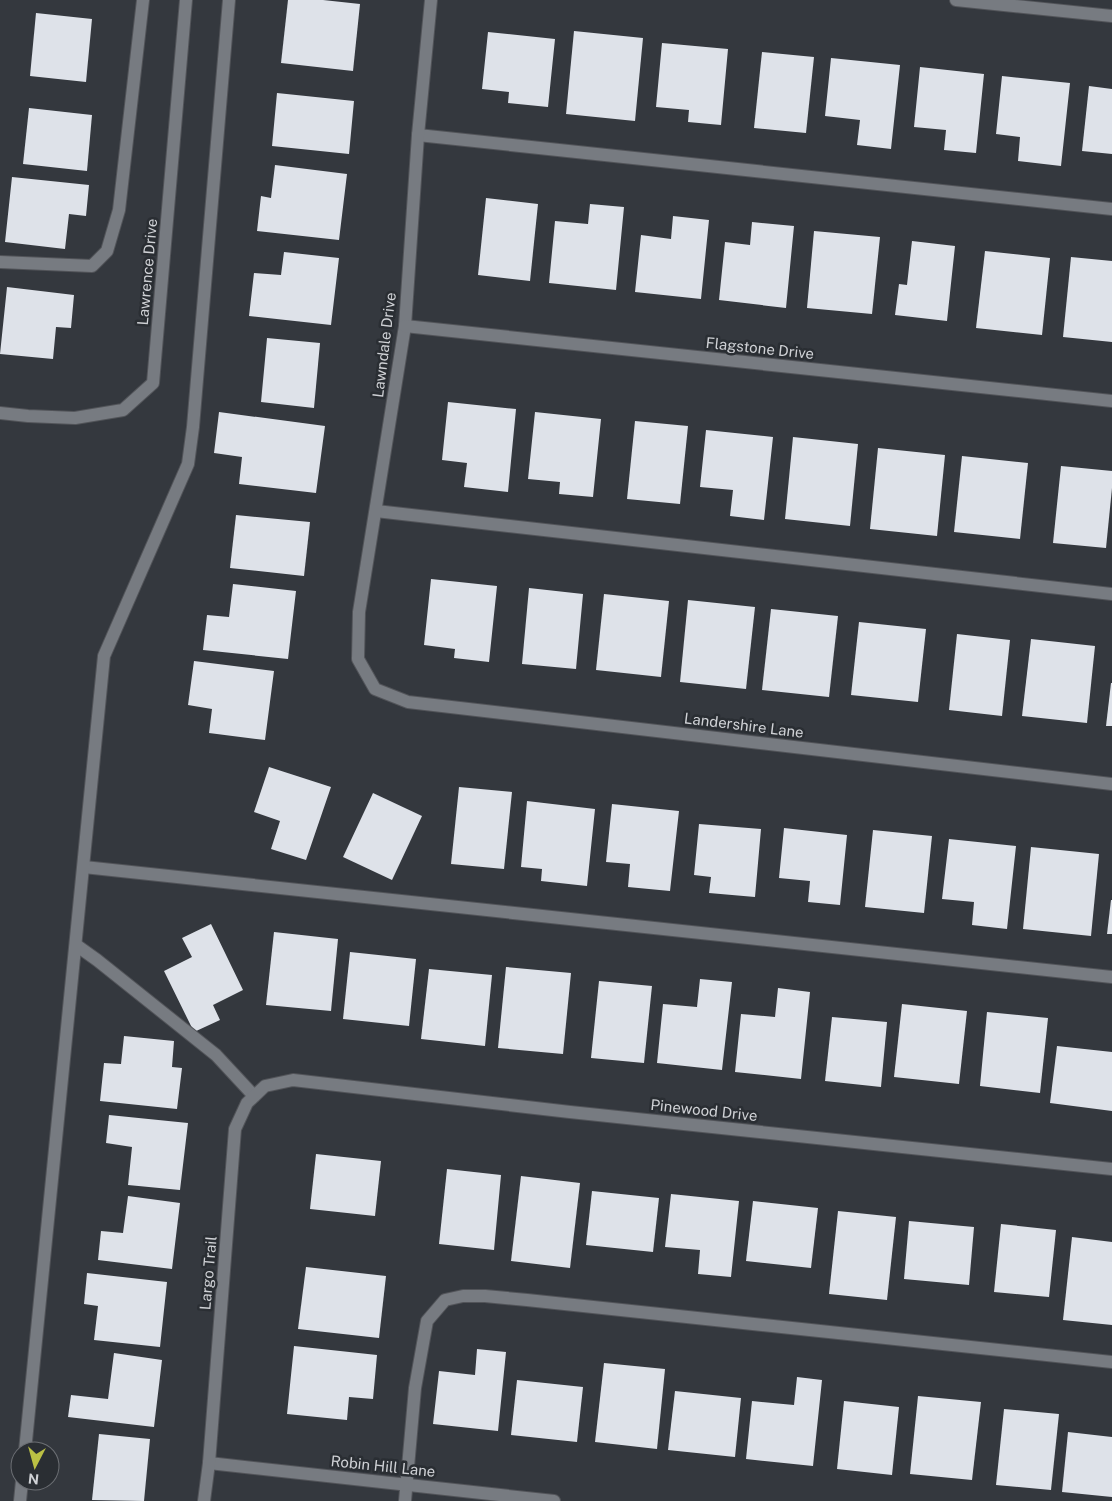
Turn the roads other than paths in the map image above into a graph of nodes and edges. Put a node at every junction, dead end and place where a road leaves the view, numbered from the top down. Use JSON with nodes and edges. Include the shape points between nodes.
{"nodes":[{"id":1,"x":143,"y":0,"type":"edge"},
{"id":2,"x":186,"y":0,"type":"edge"},
{"id":3,"x":230,"y":0,"type":"edge"},
{"id":4,"x":431,"y":0,"type":"edge"},
{"id":5,"x":956,"y":0,"type":"edge"},
{"id":6,"x":1112,"y":16,"type":"edge"},
{"id":7,"x":418,"y":135,"type":"junction"},
{"id":8,"x":1112,"y":209,"type":"edge"},
{"id":9,"x":0,"y":262,"type":"edge"},
{"id":10,"x":405,"y":326,"type":"junction"},
{"id":11,"x":1112,"y":402,"type":"edge"},
{"id":12,"x":0,"y":413,"type":"edge"},
{"id":13,"x":376,"y":511,"type":"junction"},
{"id":14,"x":1112,"y":594,"type":"edge"},
{"id":15,"x":375,"y":689,"type":"joint"},
{"id":16,"x":1112,"y":784,"type":"edge"},
{"id":17,"x":84,"y":867,"type":"junction"},
{"id":18,"x":76,"y":945,"type":"junction"},
{"id":19,"x":1112,"y":977,"type":"edge"},
{"id":20,"x":293,"y":1080,"type":"joint"},
{"id":21,"x":254,"y":1096,"type":"junction"},
{"id":22,"x":1112,"y":1169,"type":"edge"},
{"id":23,"x":1112,"y":1362,"type":"edge"},
{"id":24,"x":26,"y":1441,"type":"edge"},
{"id":25,"x":209,"y":1463,"type":"junction"},
{"id":26,"x":407,"y":1485,"type":"junction"},
{"id":27,"x":204,"y":1501,"type":"edge"},
{"id":28,"x":405,"y":1501,"type":"edge"},
{"id":29,"x":554,"y":1501,"type":"edge"}],
"edges":[{"from":1,"to":9,"type":"street","via":[[119,210],[107,250],[92,266]]},
{"from":2,"to":12,"type":"street","name":"Lawrence Drive","via":[[153,383],[123,410],[75,418]]},
{"from":3,"to":17,"type":"street","via":[[188,464],[104,656]]},
{"from":4,"to":7,"type":"street","name":"Lawndale Drive"},
{"from":5,"to":6,"type":"street"},
{"from":7,"to":8,"type":"street"},
{"from":7,"to":10,"type":"street","name":"Lawndale Drive"},
{"from":10,"to":11,"type":"street","name":"Flagstone Drive"},
{"from":10,"to":13,"type":"street","name":"Lawndale Drive"},
{"from":13,"to":14,"type":"street"},
{"from":13,"to":15,"type":"street","name":"Lawndale Drive","via":[[359,612],[358,659]]},
{"from":15,"to":16,"type":"street","name":"Landershire Lane","via":[[408,702]]},
{"from":17,"to":18,"type":"street"},
{"from":17,"to":19,"type":"street"},
{"from":18,"to":21,"type":"street","via":[[216,1055]]},
{"from":18,"to":24,"type":"street"},
{"from":20,"to":21,"type":"street","name":"Largo Trail","via":[[265,1086]]},
{"from":20,"to":22,"type":"street","name":"Pinewood Drive"},
{"from":21,"to":25,"type":"street","name":"Largo Trail","via":[[246,1103],[235,1130]]},
{"from":23,"to":26,"type":"street","via":[[537,1301],[463,1296],[445,1300],[427,1321],[415,1388]]},
{"from":25,"to":26,"type":"street","name":"Robin Hill Lane"},
{"from":25,"to":27,"type":"street","name":"Largo Trail"},
{"from":26,"to":28,"type":"street"},
{"from":26,"to":29,"type":"street","name":"Robin Hill Lane"}]}
